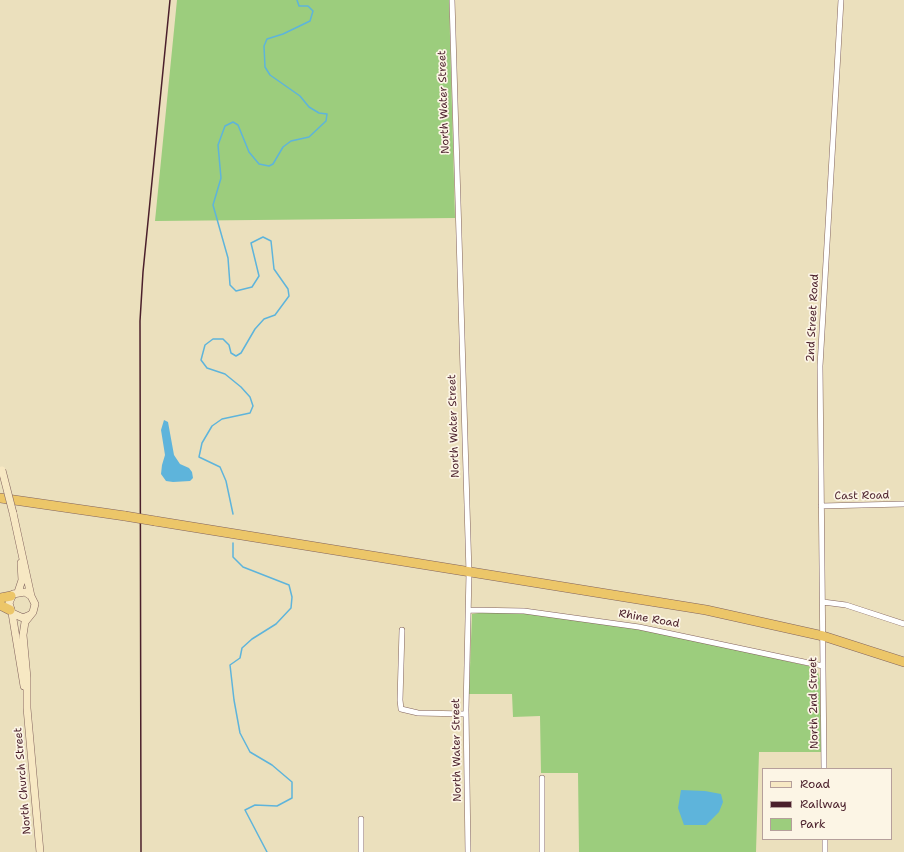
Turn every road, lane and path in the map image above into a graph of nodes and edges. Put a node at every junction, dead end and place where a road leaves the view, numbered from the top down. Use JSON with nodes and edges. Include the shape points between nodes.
{"nodes":[{"id":1,"x":452,"y":0,"type":"edge"},
{"id":2,"x":841,"y":0,"type":"edge"},
{"id":3,"x":1,"y":467,"type":"edge"},
{"id":4,"x":0,"y":498,"type":"edge"},
{"id":5,"x":904,"y":504,"type":"edge"},
{"id":6,"x":821,"y":506,"type":"junction"},
{"id":7,"x":13,"y":513,"type":"junction"},
{"id":8,"x":469,"y":573,"type":"junction"},
{"id":9,"x":15,"y":594,"type":"junction"},
{"id":10,"x":32,"y":596,"type":"junction"},
{"id":11,"x":0,"y":598,"type":"edge"},
{"id":12,"x":823,"y":602,"type":"junction"},
{"id":13,"x":0,"y":605,"type":"edge"},
{"id":14,"x":469,"y":610,"type":"junction"},
{"id":15,"x":11,"y":612,"type":"junction"},
{"id":16,"x":30,"y":615,"type":"junction"},
{"id":17,"x":904,"y":624,"type":"edge"},
{"id":18,"x":402,"y":630,"type":"dead end"},
{"id":19,"x":823,"y":636,"type":"junction"},
{"id":20,"x":904,"y":662,"type":"edge"},
{"id":21,"x":824,"y":666,"type":"junction"},
{"id":22,"x":27,"y":708,"type":"junction"},
{"id":23,"x":466,"y":714,"type":"junction"},
{"id":24,"x":824,"y":768,"type":"edge"},
{"id":25,"x":542,"y":778,"type":"dead end"},
{"id":26,"x":361,"y":819,"type":"dead end"},
{"id":27,"x":825,"y":840,"type":"edge"},
{"id":28,"x":40,"y":852,"type":"edge"},
{"id":29,"x":361,"y":852,"type":"edge"},
{"id":30,"x":468,"y":852,"type":"edge"},
{"id":31,"x":542,"y":852,"type":"edge"},
{"id":32,"x":825,"y":852,"type":"edge"}],
"edges":[{"from":1,"to":8,"type":"street","name":"North Water Street"},
{"from":2,"to":6,"type":"street","name":"2nd Street Road","via":[[820,366]]},
{"from":3,"to":7,"type":"main road","bridge":true},
{"from":4,"to":8,"type":"highway","bridge":true},
{"from":5,"to":6,"type":"street","name":"Cast Road"},
{"from":6,"to":12,"type":"street","name":"2nd Street Road"},
{"from":7,"to":9,"type":"main road","via":[[22,575]]},
{"from":7,"to":10,"type":"main road"},
{"from":8,"to":14,"type":"street","name":"North Water Street"},
{"from":8,"to":19,"type":"highway","via":[[706,610]]},
{"from":9,"to":10,"type":"main road","via":[[25,592]]},
{"from":9,"to":11,"type":"highway"},
{"from":9,"to":15,"type":"main road","via":[[9,603]]},
{"from":10,"to":16,"type":"main road","via":[[35,604]]},
{"from":12,"to":17,"type":"street","via":[[846,605]]},
{"from":12,"to":19,"type":"street","name":"2nd Street Road"},
{"from":13,"to":15,"type":"highway"},
{"from":14,"to":21,"type":"street","name":"Rhine Road","via":[[524,611],[587,619],[676,634]]},
{"from":14,"to":23,"type":"street","name":"North Water Street"},
{"from":15,"to":16,"type":"main road","via":[[19,617]]},
{"from":15,"to":22,"type":"main road","name":"North Church Street"},
{"from":16,"to":22,"type":"main road","name":"North Church Street","via":[[23,630]]},
{"from":18,"to":23,"type":"street","via":[[401,709],[418,713]]},
{"from":19,"to":20,"type":"highway"},
{"from":19,"to":21,"type":"street","name":"North 2nd Street"},
{"from":21,"to":24,"type":"street","name":"North 2nd Street"},
{"from":22,"to":28,"type":"main road","name":"North Church Street"},
{"from":23,"to":30,"type":"street","name":"North Water Street"},
{"from":25,"to":31,"type":"street"},
{"from":26,"to":29,"type":"street"},
{"from":27,"to":32,"type":"street"}]}
